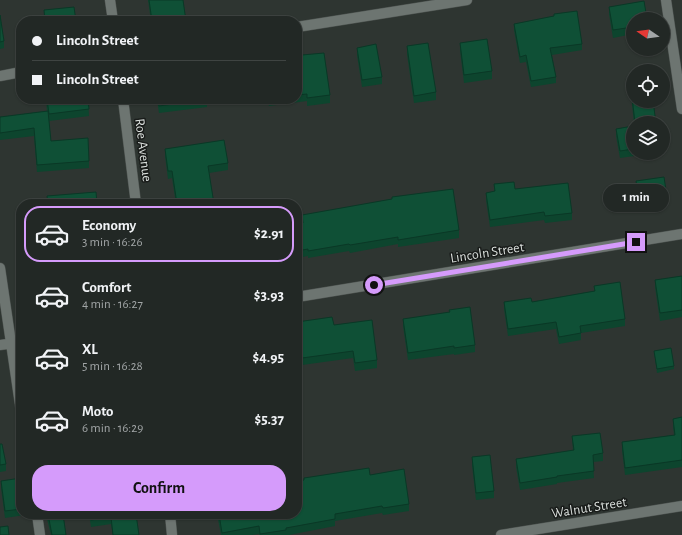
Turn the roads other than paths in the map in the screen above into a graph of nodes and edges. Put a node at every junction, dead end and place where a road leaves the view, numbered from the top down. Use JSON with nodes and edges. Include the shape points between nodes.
{"nodes":[{"id":1,"x":110,"y":0,"type":"edge"},
{"id":2,"x":467,"y":0,"type":"edge"},
{"id":3,"x":666,"y":0,"type":"edge"},
{"id":4,"x":112,"y":16,"type":"edge"},
{"id":5,"x":302,"y":26,"type":"edge"},
{"id":6,"x":16,"y":73,"type":"edge"},
{"id":7,"x":0,"y":76,"type":"edge"},
{"id":8,"x":124,"y":104,"type":"edge"},
{"id":9,"x":682,"y":109,"type":"edge"},
{"id":10,"x":135,"y":199,"type":"edge"},
{"id":11,"x":682,"y":234,"type":"edge"},
{"id":12,"x":0,"y":268,"type":"edge"},
{"id":13,"x":302,"y":296,"type":"edge"},
{"id":14,"x":16,"y":343,"type":"edge"},
{"id":15,"x":5,"y":345,"type":"edge"},
{"id":16,"x":16,"y":390,"type":"edge"},
{"id":17,"x":682,"y":506,"type":"edge"},
{"id":18,"x":38,"y":519,"type":"edge"},
{"id":19,"x":170,"y":519,"type":"edge"},
{"id":20,"x":40,"y":535,"type":"edge"},
{"id":21,"x":172,"y":535,"type":"edge"},
{"id":22,"x":501,"y":535,"type":"edge"}],
"edges":[{"from":1,"to":4,"type":"street"},
{"from":2,"to":5,"type":"street"},
{"from":3,"to":9,"type":"street"},
{"from":6,"to":7,"type":"street"},
{"from":8,"to":10,"type":"street","name":"Roe Avenue"},
{"from":11,"to":13,"type":"street","name":"Lincoln Street"},
{"from":12,"to":15,"type":"street"},
{"from":14,"to":15,"type":"street"},
{"from":15,"to":16,"type":"street"},
{"from":17,"to":22,"type":"street","name":"Walnut Street"},
{"from":18,"to":20,"type":"street"},
{"from":19,"to":21,"type":"street"}]}
